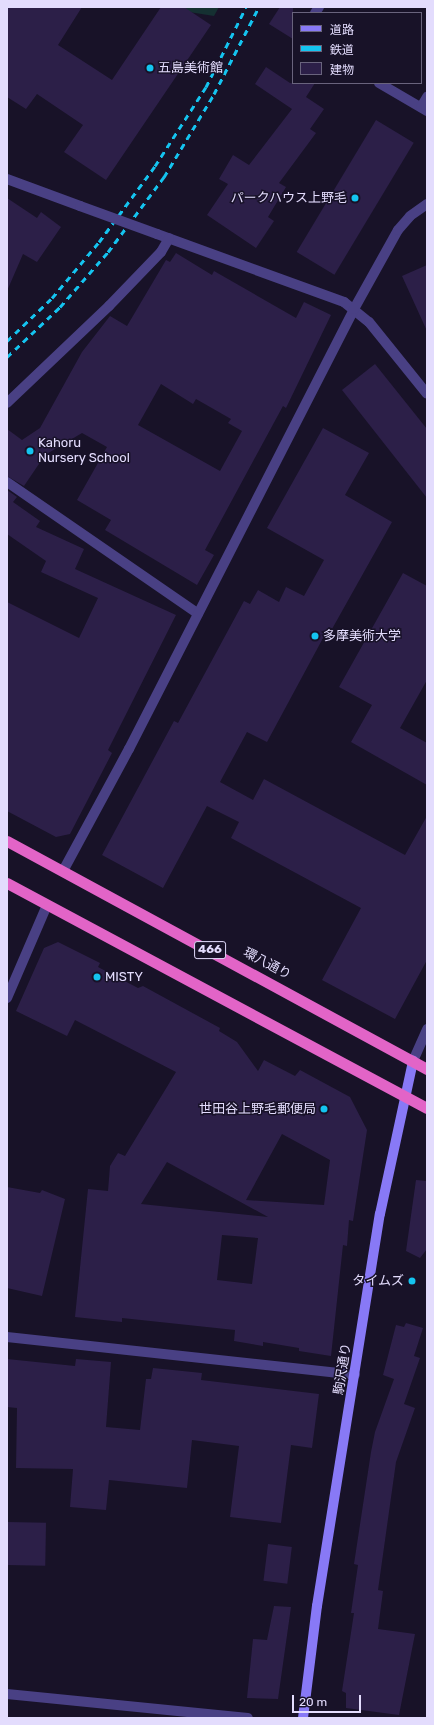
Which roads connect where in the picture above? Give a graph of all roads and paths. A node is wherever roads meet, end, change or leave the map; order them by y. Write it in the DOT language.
graph roads {
  1 [pos="382,84"];
  2 [pos="427,97"];
  3 [pos="424,109"];
  4 [pos="7,179"];
  5 [pos="427,204"];
  6 [pos="169,238"];
  7 [pos="354,309"];
  8 [pos="427,394"];
  9 [pos="7,403"];
  10 [pos="7,482"];
  11 [pos="198,614"];
  12 [pos="7,841"];
  13 [pos="63,871"];
  14 [pos="7,883"];
  15 [pos="47,904"];
  16 [pos="7,998"];
  17 [pos="427,1029"];
  18 [pos="413,1061"];
  19 [pos="427,1069"];
  20 [pos="404,1095"];
  21 [pos="427,1108"];
  22 [pos="7,1337"];
  23 [pos="355,1375"];
  24 [pos="7,1694"];
  25 [pos="248,1718"];
  26 [pos="303,1718"];
  1 -- 3 [label="street"];
  2 -- 3 [label="street"];
  4 -- 6 [label="street, bridge"];
  5 -- 7 [label="street"];
  6 -- 7 [label="street"];
  6 -- 9 [label="street"];
  7 -- 8 [label="street"];
  7 -- 11 [label="street"];
  10 -- 11 [label="street"];
  11 -- 13 [label="street"];
  12 -- 13 [label="highway, 環八通り / 466"];
  13 -- 18 [label="highway, 環八通り / 466"];
  14 -- 15 [label="highway"];
  15 -- 16 [label="street"];
  15 -- 20 [label="highway"];
  17 -- 18 [label="street, 駒沢通り"];
  18 -- 19 [label="highway, 環八通り / 466"];
  18 -- 20 [label="main road, 駒沢通り"];
  20 -- 21 [label="highway"];
  20 -- 23 [label="main road, 駒沢通り"];
  22 -- 23 [label="street"];
  23 -- 26 [label="main road, 駒沢通り"];
  24 -- 25 [label="street"];
}
